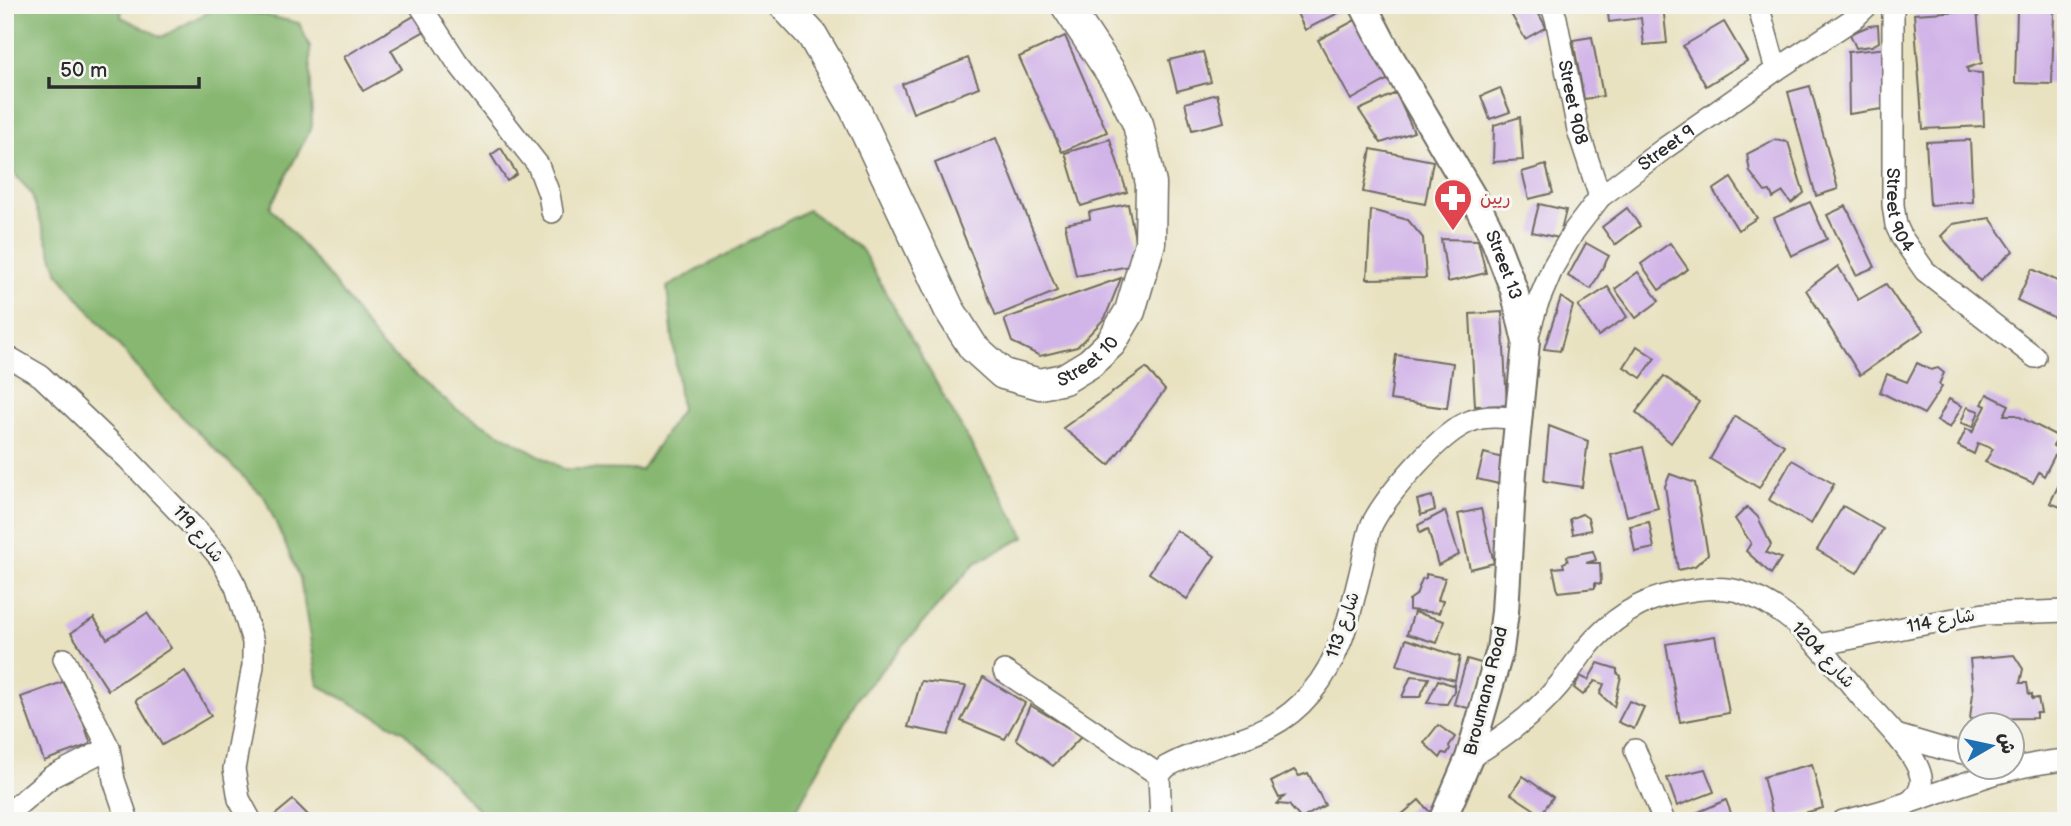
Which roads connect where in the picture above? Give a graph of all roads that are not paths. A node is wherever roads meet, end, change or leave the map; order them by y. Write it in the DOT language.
graph roads {
  1 [pos="421,5"];
  2 [pos="785,5"];
  3 [pos="1066,5"];
  4 [pos="1363,5"];
  5 [pos="1551,5"];
  6 [pos="1758,5"];
  7 [pos="1868,5"];
  8 [pos="1893,5"];
  9 [pos="1776,69"];
  10 [pos="1600,197"];
  11 [pos="552,212"];
  12 [pos="1526,342"];
  13 [pos="5,355"];
  14 [pos="2035,357"];
  15 [pos="1518,419"];
  16 [pos="1513,472"];
  17 [pos="2066,611"];
  18 [pos="1818,645"];
  19 [pos="64,659"];
  20 [pos="1004,671"];
  21 [pos="1896,736"];
  22 [pos="109,748"];
  23 [pos="1635,750"];
  24 [pos="1955,751"];
  25 [pos="1469,758"];
  26 [pos="2025,758"];
  27 [pos="2060,760"];
  28 [pos="1159,775"];
  29 [pos="1907,804"];
  30 [pos="7,817"];
  31 [pos="128,821"];
  32 [pos="251,821"];
  33 [pos="1161,821"];
  34 [pos="1442,821"];
  35 [pos="1664,821"];
  36 [pos="1843,821"];
  1 -- 11 [label="street"];
  2 -- 3 [label="main road, Street 10"];
  4 -- 12 [label="street, Street 13"];
  5 -- 10 [label="street, Street 908"];
  6 -- 9 [label="street"];
  7 -- 9 [label="street, Street 9"];
  8 -- 14 [label="street, Street 904"];
  9 -- 10 [label="street, Street 9"];
  10 -- 12 [label="street, Street 9"];
  12 -- 15 [label="street, Street 13"];
  13 -- 32 [label="street, شارع 119"];
  15 -- 16 [label="street, Street 13"];
  15 -- 28 [label="street, شارع 113"];
  16 -- 25 [label="street, Broumana Road"];
  17 -- 18 [label="street, شارع 114"];
  18 -- 21 [label="street, شارع 1204"];
  18 -- 25 [label="street, شارع 1204"];
  19 -- 22 [label="street"];
  20 -- 28 [label="street"];
  21 -- 24 [label="street"];
  21 -- 29 [label="street, شارع 1204"];
  22 -- 30 [label="street"];
  22 -- 31 [label="street"];
  23 -- 35 [label="street"];
  25 -- 34 [label="street, Broumana Road"];
  26 -- 27 [label="street"];
  27 -- 29 [label="street"];
  28 -- 33 [label="street"];
  29 -- 36 [label="street"];
}
